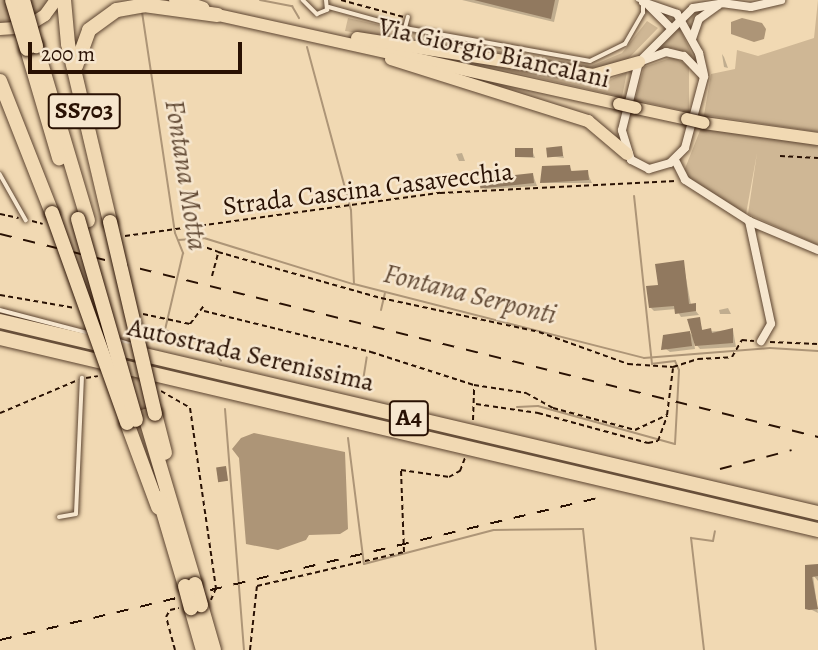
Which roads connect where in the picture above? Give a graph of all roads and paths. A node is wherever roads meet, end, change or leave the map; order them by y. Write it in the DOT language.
graph roads {
  1 [pos="12,0"];
  2 [pos="23,0"];
  3 [pos="303,0"];
  4 [pos="326,0"];
  5 [pos="341,0"];
  6 [pos="712,0"];
  7 [pos="781,0"];
  8 [pos="59,1"];
  9 [pos="644,1"];
  10 [pos="153,2"];
  11 [pos="724,3"];
  12 [pos="329,7"];
  13 [pos="217,15"];
  14 [pos="408,18"];
  15 [pos="680,19"];
  16 [pos="670,27"];
  17 [pos="405,28"];
  18 [pos="0,29"];
  19 [pos="296,32"];
  20 [pos="692,39"];
  21 [pos="32,48"];
  22 [pos="639,62"];
  23 [pos="704,77"];
  24 [pos="76,78"];
  25 [pos="0,81"];
  26 [pos="816,139"];
  27 [pos="627,154"];
  28 [pos="780,156"];
  29 [pos="818,158"];
  30 [pos="675,160"];
  31 [pos="0,174"];
  32 [pos="685,180"];
  33 [pos="26,220"];
  34 [pos="749,221"];
  35 [pos="189,228"];
  36 [pos="171,230"];
  37 [pos="818,250"];
  38 [pos="218,252"];
  39 [pos="212,276"];
  40 [pos="0,295"];
  41 [pos="205,304"];
  42 [pos="77,309"];
  43 [pos="0,310"];
  44 [pos="204,311"];
  45 [pos="163,319"];
  46 [pos="0,321"];
  47 [pos="0,338"];
  48 [pos="761,341"];
  49 [pos="818,344"];
  50 [pos="0,345"];
  51 [pos="76,356"];
  52 [pos="191,365"];
  53 [pos="674,367"];
  54 [pos="82,378"];
  55 [pos="474,385"];
  56 [pos="476,404"];
  57 [pos="667,415"];
  58 [pos="141,418"];
  59 [pos="473,420"];
  60 [pos="466,457"];
  61 [pos="818,513"];
  62 [pos="59,517"];
  63 [pos="818,530"];
  64 [pos="191,607"];
  65 [pos="175,650"];
  66 [pos="204,650"];
  67 [pos="214,650"];
  68 [pos="250,650"];
  1 -- 21 [label="highway, SS703, bridge"];
  2 -- 21 [label="highway, SS703, bridge"];
  3 -- 12 [label="lane"];
  4 -- 12 [label="lane"];
  5 -- 14 [label="path"];
  6 -- 11 [label="street"];
  7 -- 11 [label="street"];
  8 -- 18 [label="main road"];
  8 -- 24 [label="highway, SS703"];
  9 -- 15 [label="street"];
  9 -- 16 [label="street"];
  9 -- 17 [label="lane"];
  10 -- 13 [label="highway, SS703"];
  10 -- 13 [label="highway"];
  10 -- 24 [label="highway, SS703"];
  11 -- 15 [label="street"];
  11 -- 20 [label="street"];
  12 -- 17 [label="lane"];
  13 -- 19 [label="main road, Via Giorgio Biancalani"];
  14 -- 17 [label="lane"];
  15 -- 16 [label="street"];
  15 -- 20 [label="street"];
  16 -- 22 [label="street"];
  19 -- 22 [label="main road"];
  19 -- 26 [label="main road, Via Giorgio Biancalani, bridge"];
  19 -- 27 [label="main road"];
  20 -- 23 [label="street"];
  21 -- 58 [label="highway, SS703"];
  22 -- 23 [label="street"];
  22 -- 27 [label="street"];
  23 -- 30 [label="street"];
  24 -- 58 [label="highway, SS703, bridge"];
  25 -- 58 [label="highway, SS703, bridge"];
  27 -- 30 [label="street"];
  28 -- 29 [label="path"];
  30 -- 32 [label="street"];
  31 -- 33 [label="lane"];
  32 -- 34 [label="street"];
  32 -- 35 [label="path, Strada Cascina Casavecchia"];
  34 -- 37 [label="street"];
  34 -- 48 [label="street"];
  35 -- 36 [label="path, Strada Cascina Casavecchia"];
  35 -- 38 [label="path"];
  38 -- 39 [label="path"];
  38 -- 53 [label="path"];
  40 -- 42 [label="path"];
  41 -- 44 [label="path"];
  43 -- 52 [label="lane"];
  44 -- 45 [label="path"];
  44 -- 55 [label="path"];
  46 -- 52 [label="highway, Autostrada Serenissima / A4"];
  47 -- 51 [label="highway, Autostrada Serenissima / A4"];
  48 -- 49 [label="path"];
  48 -- 53 [label="path"];
  50 -- 51 [label="lane"];
  51 -- 63 [label="highway, Autostrada Serenissima / A4"];
  52 -- 61 [label="highway, Autostrada Serenissima / A4"];
  53 -- 57 [label="path"];
  54 -- 62 [label="lane"];
  55 -- 56 [label="path"];
  55 -- 57 [label="path"];
  56 -- 57 [label="path"];
  56 -- 59 [label="path"];
  58 -- 64 [label="highway, SS703, bridge"];
  60 -- 68 [label="path"];
  64 -- 65 [label="path"];
  64 -- 66 [label="highway, SS703"];
  64 -- 67 [label="highway, SS703"];
}
